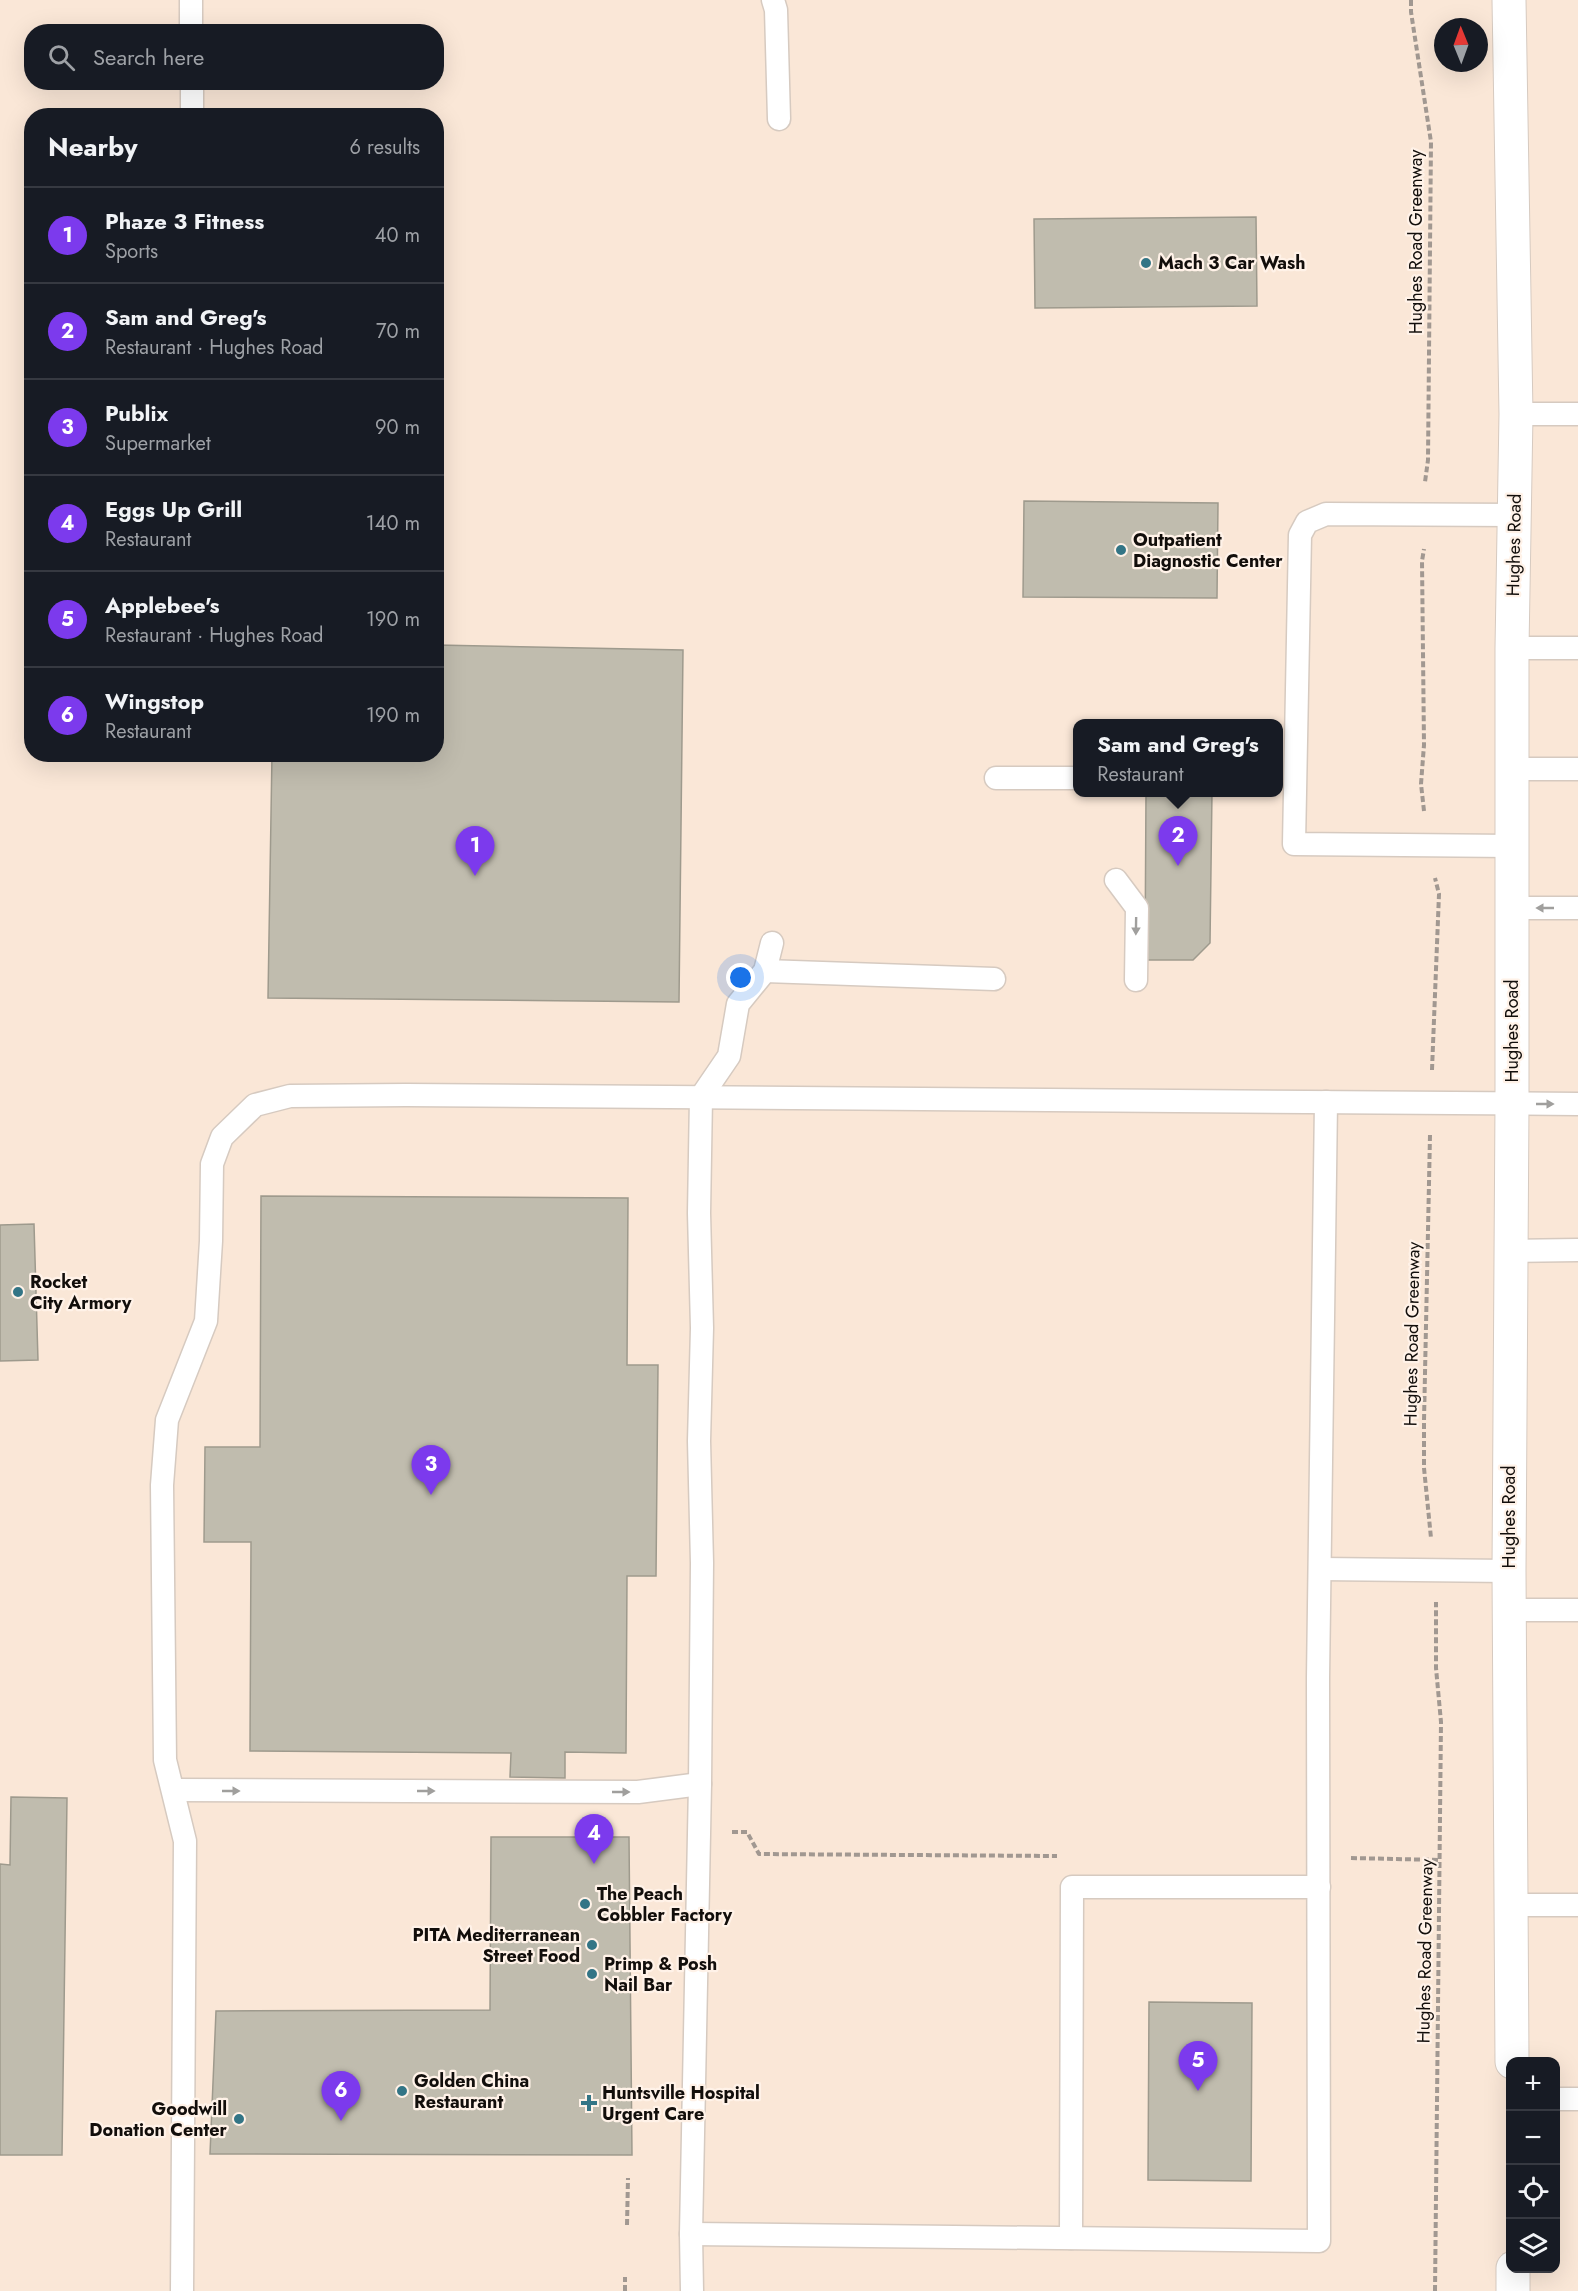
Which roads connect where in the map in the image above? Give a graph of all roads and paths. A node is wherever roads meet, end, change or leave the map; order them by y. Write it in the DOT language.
graph roads {
  1 [pos="191,0"];
  2 [pos="773,0"];
  3 [pos="1411,0"];
  4 [pos="1509,0"];
  5 [pos="191,24"];
  6 [pos="192,90"];
  7 [pos="192,108"];
  8 [pos="779,119"];
  9 [pos="1515,414"];
  10 [pos="1578,414"];
  11 [pos="1425,485"];
  12 [pos="1514,515"];
  13 [pos="1425,545"];
  14 [pos="1512,648"];
  15 [pos="1578,648"];
  16 [pos="1512,769"];
  17 [pos="1578,769"];
  18 [pos="996,778"];
  19 [pos="1073,778"];
  20 [pos="1287,779"];
  21 [pos="1423,807"];
  22 [pos="1512,846"];
  23 [pos="1116,880"];
  24 [pos="1512,908"];
  25 [pos="1578,908"];
  26 [pos="1439,911"];
  27 [pos="772,943"];
  28 [pos="765,971"];
  29 [pos="994,979"];
  30 [pos="1136,980"];
  31 [pos="1432,1068"];
  32 [pos="701,1097"];
  33 [pos="1326,1102"];
  34 [pos="1512,1104"];
  35 [pos="1578,1104"];
  36 [pos="1430,1142"];
  37 [pos="1578,1250"];
  38 [pos="1511,1251"];
  39 [pos="1430,1526"];
  40 [pos="1320,1569"];
  41 [pos="1509,1571"];
  42 [pos="1509,1610"];
  43 [pos="1578,1610"];
  44 [pos="1436,1611"];
  45 [pos="700,1784"];
  46 [pos="173,1790"];
  47 [pos="730,1832"];
  48 [pos="1059,1856"];
  49 [pos="1346,1858"];
  50 [pos="1440,1860"];
  51 [pos="1319,1887"];
  52 [pos="1511,1905"];
  53 [pos="1578,1905"];
  54 [pos="1512,2057"];
  55 [pos="1560,2099"];
  56 [pos="1578,2099"];
  57 [pos="628,2178"];
  58 [pos="627,2225"];
  59 [pos="691,2234"];
  60 [pos="1071,2238"];
  61 [pos="1513,2273"];
  62 [pos="625,2277"];
  63 [pos="182,2291"];
  64 [pos="625,2291"];
  65 [pos="692,2291"];
  66 [pos="1435,2291"];
  67 [pos="1513,2291"];
  1 -- 5 [label="lane"];
  2 -- 8 [label="lane"];
  3 -- 11 [label="path, Hughes Road Greenway"];
  4 -- 9 [label="main road, Hughes Road"];
  6 -- 7 [label="lane"];
  9 -- 10 [label="lane"];
  9 -- 12 [label="main road, Hughes Road"];
  12 -- 14 [label="main road, Hughes Road"];
  12 -- 20 [label="lane"];
  13 -- 21 [label="path"];
  14 -- 15 [label="lane"];
  14 -- 16 [label="main road, Hughes Road"];
  16 -- 17 [label="lane"];
  16 -- 22 [label="main road, Hughes Road"];
  18 -- 19 [label="lane"];
  20 -- 22 [label="lane"];
  22 -- 24 [label="main road, Hughes Road"];
  23 -- 30 [label="lane, one-way"];
  25 -- 24 [label="lane, one-way"];
  24 -- 34 [label="main road, Hughes Road"];
  26 -- 31 [label="path"];
  27 -- 28 [label="lane"];
  28 -- 29 [label="lane"];
  28 -- 32 [label="lane"];
  32 -- 33 [label="lane"];
  32 -- 45 [label="lane"];
  32 -- 46 [label="lane"];
  33 -- 34 [label="lane"];
  33 -- 40 [label="lane"];
  34 -- 35 [label="lane, one-way"];
  34 -- 38 [label="main road, Hughes Road"];
  36 -- 39 [label="path, Hughes Road Greenway"];
  37 -- 38 [label="lane"];
  38 -- 41 [label="main road, Hughes Road"];
  40 -- 41 [label="lane"];
  40 -- 51 [label="lane"];
  41 -- 42 [label="main road, Hughes Road"];
  42 -- 43 [label="lane"];
  42 -- 52 [label="main road, Hughes Road"];
  44 -- 50 [label="path, Hughes Road Greenway"];
  46 -- 45 [label="lane, one-way"];
  45 -- 59 [label="lane"];
  46 -- 63 [label="lane"];
  47 -- 48 [label="path"];
  49 -- 50 [label="path"];
  50 -- 66 [label="path, Hughes Road Greenway"];
  51 -- 60 [label="lane"];
  51 -- 60 [label="lane"];
  52 -- 53 [label="lane"];
  52 -- 54 [label="main road, Hughes Road"];
  55 -- 56 [label="lane"];
  57 -- 58 [label="path"];
  59 -- 60 [label="lane"];
  59 -- 65 [label="lane"];
  61 -- 67 [label="main road"];
  62 -- 64 [label="path"];
}
